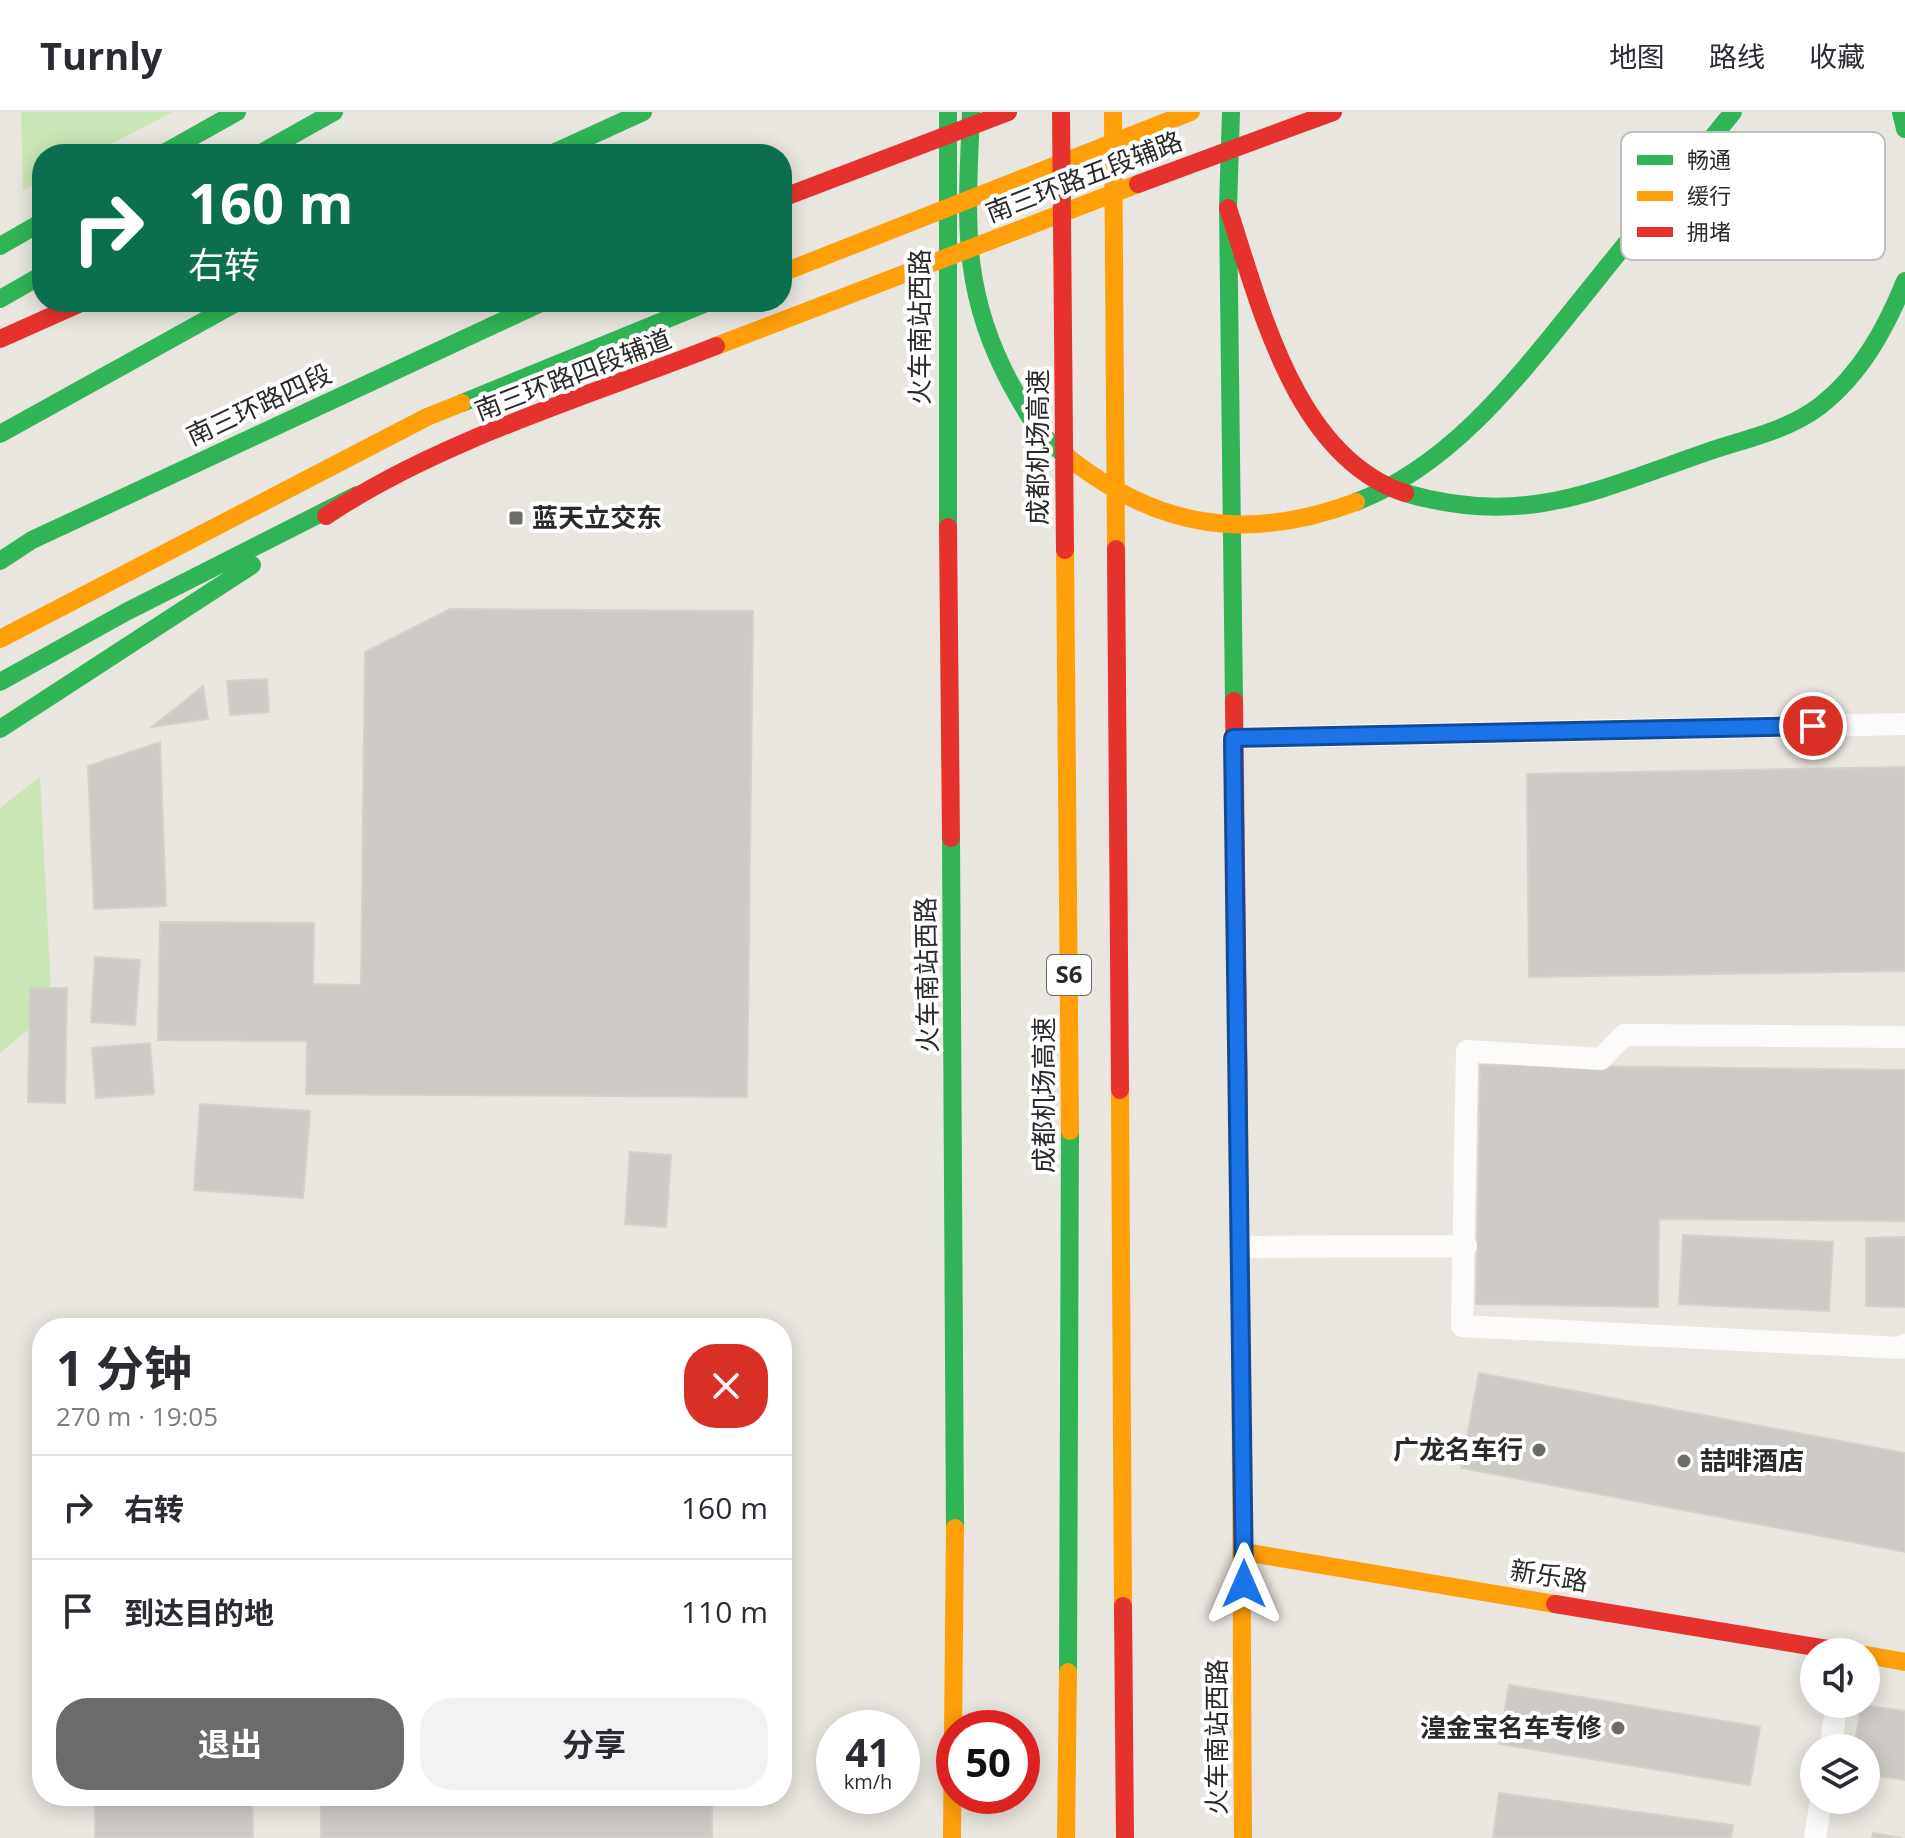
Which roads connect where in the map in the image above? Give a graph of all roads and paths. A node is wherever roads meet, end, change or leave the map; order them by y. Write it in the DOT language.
graph roads {
  1 [pos="237,112"];
  2 [pos="334,112"];
  3 [pos="643,112"];
  4 [pos="948,112"];
  5 [pos="971,112"];
  6 [pos="1008,112"];
  7 [pos="1061,112"];
  8 [pos="1113,112"];
  9 [pos="1191,112"];
  10 [pos="1231,112"];
  11 [pos="1333,112"];
  12 [pos="1733,112"];
  13 [pos="1901,112"];
  14 [pos="1905,129"];
  15 [pos="1717,132"];
  16 [pos="180,144"];
  17 [pos="277,144"];
  18 [pos="573,144"];
  19 [pos="1230,148"];
  20 [pos="792,194"];
  21 [pos="1228,208"];
  22 [pos="32,228"];
  23 [pos="0,246"];
  24 [pos="1621,250"];
  25 [pos="946,260"];
  26 [pos="792,269"];
  27 [pos="32,281"];
  28 [pos="1905,281"];
  29 [pos="0,299"];
  30 [pos="61,312"];
  31 [pos="220,312"];
  32 [pos="522,312"];
  33 [pos="684,312"];
  34 [pos="0,339"];
  35 [pos="0,434"];
  36 [pos="357,495"];
  37 [pos="0,561"];
  38 [pos="5,635"];
  39 [pos="0,682"];
  40 [pos="1905,724"];
  41 [pos="0,729"];
  42 [pos="1233,738"];
  43 [pos="1905,1037"];
  44 [pos="1466,1246"];
  45 [pos="1241,1247"];
  46 [pos="1905,1345"];
  47 [pos="1244,1552"];
  48 [pos="1800,1644"];
  49 [pos="1880,1658"];
  50 [pos="1905,1662"];
  51 [pos="1819,1814"];
  52 [pos="952,1838"];
  53 [pos="1066,1838"];
  54 [pos="1125,1838"];
  55 [pos="1243,1838"];
  56 [pos="1815,1838"];
  1 -- 16 [label="main road"];
  2 -- 17 [label="main road"];
  3 -- 18 [label="main road"];
  4 -- 25 [label="main road, 火车南站西路"];
  5 -- 24 [label="main road"];
  6 -- 20 [label="main road"];
  7 -- 53 [label="main road, 成都机场高速 / S6"];
  8 -- 54 [label="main road, S6"];
  9 -- 26 [label="main road"];
  10 -- 19 [label="main road, 火车南站西路"];
  11 -- 19 [label="main road, 南三环路五段辅路"];
  12 -- 15 [label="main road"];
  13 -- 14 [label="main road"];
  19 -- 21 [label="main road, 火车南站西路"];
  19 -- 25 [label="main road, 南三环路五段辅路"];
  21 -- 28 [label="main road"];
  21 -- 42 [label="main road, 火车南站西路"];
  22 -- 23 [label="main road"];
  25 -- 36 [label="main road, 南三环路四段辅道"];
  25 -- 52 [label="main road, 火车南站西路"];
  27 -- 29 [label="main road"];
  30 -- 34 [label="main road"];
  31 -- 35 [label="main road"];
  32 -- 37 [label="main road, 南三环路四段"];
  33 -- 38 [label="main road"];
  36 -- 39 [label="main road"];
  36 -- 41 [label="main road"];
  40 -- 42 [label="lane"];
  42 -- 45 [label="main road, 火车南站西路"];
  43 -- 44 [label="lane"];
  44 -- 45 [label="lane"];
  44 -- 46 [label="lane"];
  45 -- 47 [label="main road, 火车南站西路"];
  47 -- 48 [label="main road, 新乐路"];
  47 -- 55 [label="main road, 火车南站西路"];
  49 -- 50 [label="main road"];
  51 -- 56 [label="lane"];
}
